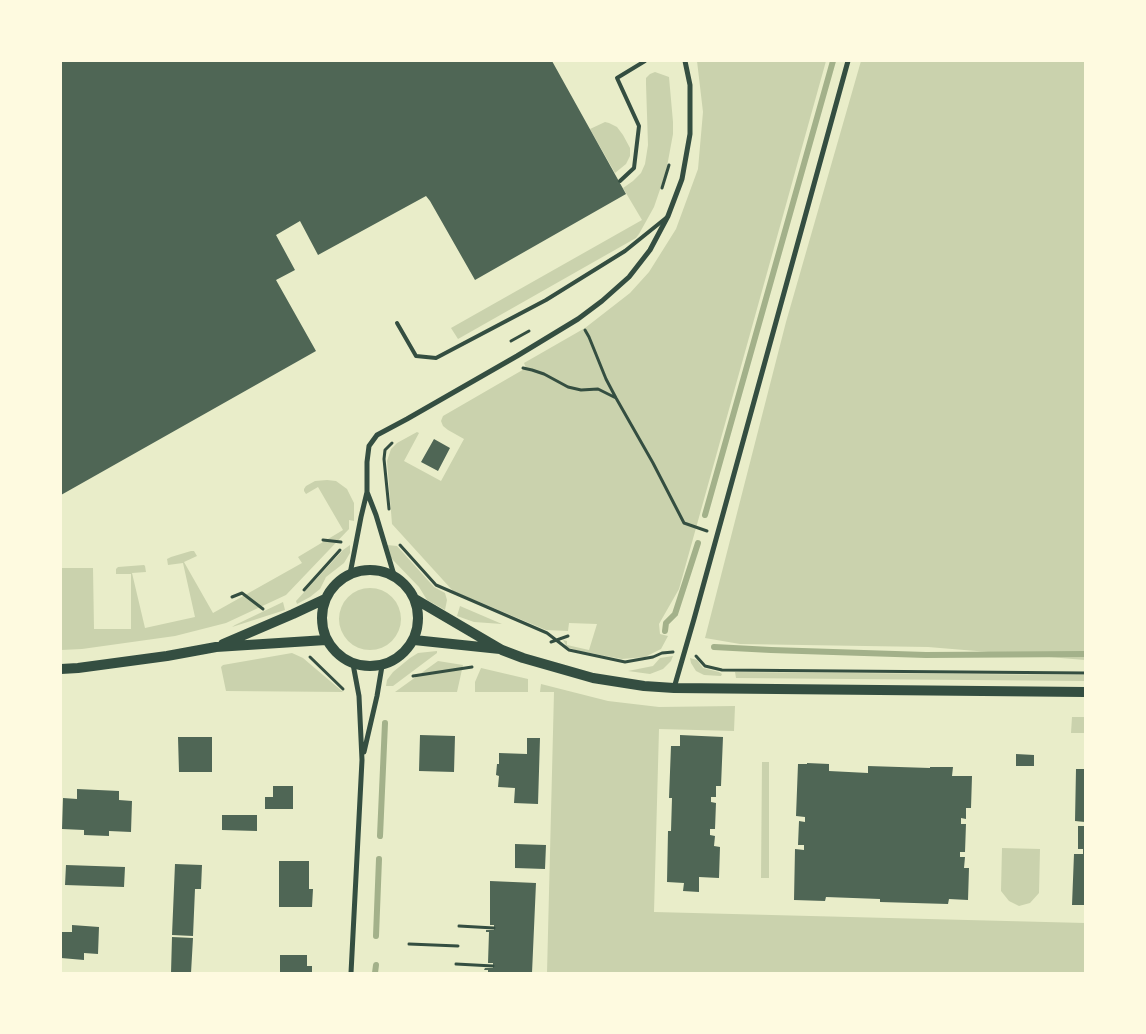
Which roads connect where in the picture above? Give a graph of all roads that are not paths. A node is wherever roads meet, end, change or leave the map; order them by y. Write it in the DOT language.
graph roads {
  1 [pos="646,61"];
  2 [pos="685,61"];
  3 [pos="848,61"];
  4 [pos="620,181"];
  5 [pos="668,216"];
  6 [pos="397,324"];
  7 [pos="367,492"];
  8 [pos="350,574"];
  9 [pos="394,575"];
  10 [pos="325,599"];
  11 [pos="415,599"];
  12 [pos="326,640"];
  13 [pos="414,640"];
  14 [pos="216,647"];
  15 [pos="502,650"];
  16 [pos="353,664"];
  17 [pos="382,666"];
  18 [pos="61,669"];
  19 [pos="674,688"];
  20 [pos="1085,692"];
  21 [pos="362,760"];
  22 [pos="351,973"];
  1 -- 4 [label="lane"];
  2 -- 5 [label="street"];
  3 -- 19 [label="street"];
  5 -- 6 [label="lane"];
  5 -- 7 [label="street"];
  7 -- 8 [label="street"];
  7 -- 9 [label="street"];
  8 -- 9 [label="main road"];
  8 -- 10 [label="main road"];
  9 -- 11 [label="main road"];
  10 -- 12 [label="main road"];
  10 -- 14 [label="main road"];
  11 -- 13 [label="main road"];
  11 -- 15 [label="main road"];
  12 -- 14 [label="main road"];
  12 -- 16 [label="main road"];
  13 -- 15 [label="main road"];
  13 -- 17 [label="main road"];
  14 -- 18 [label="main road"];
  15 -- 19 [label="main road"];
  16 -- 17 [label="main road"];
  16 -- 21 [label="street"];
  17 -- 21 [label="street"];
  19 -- 20 [label="main road"];
  21 -- 22 [label="street"];
}
